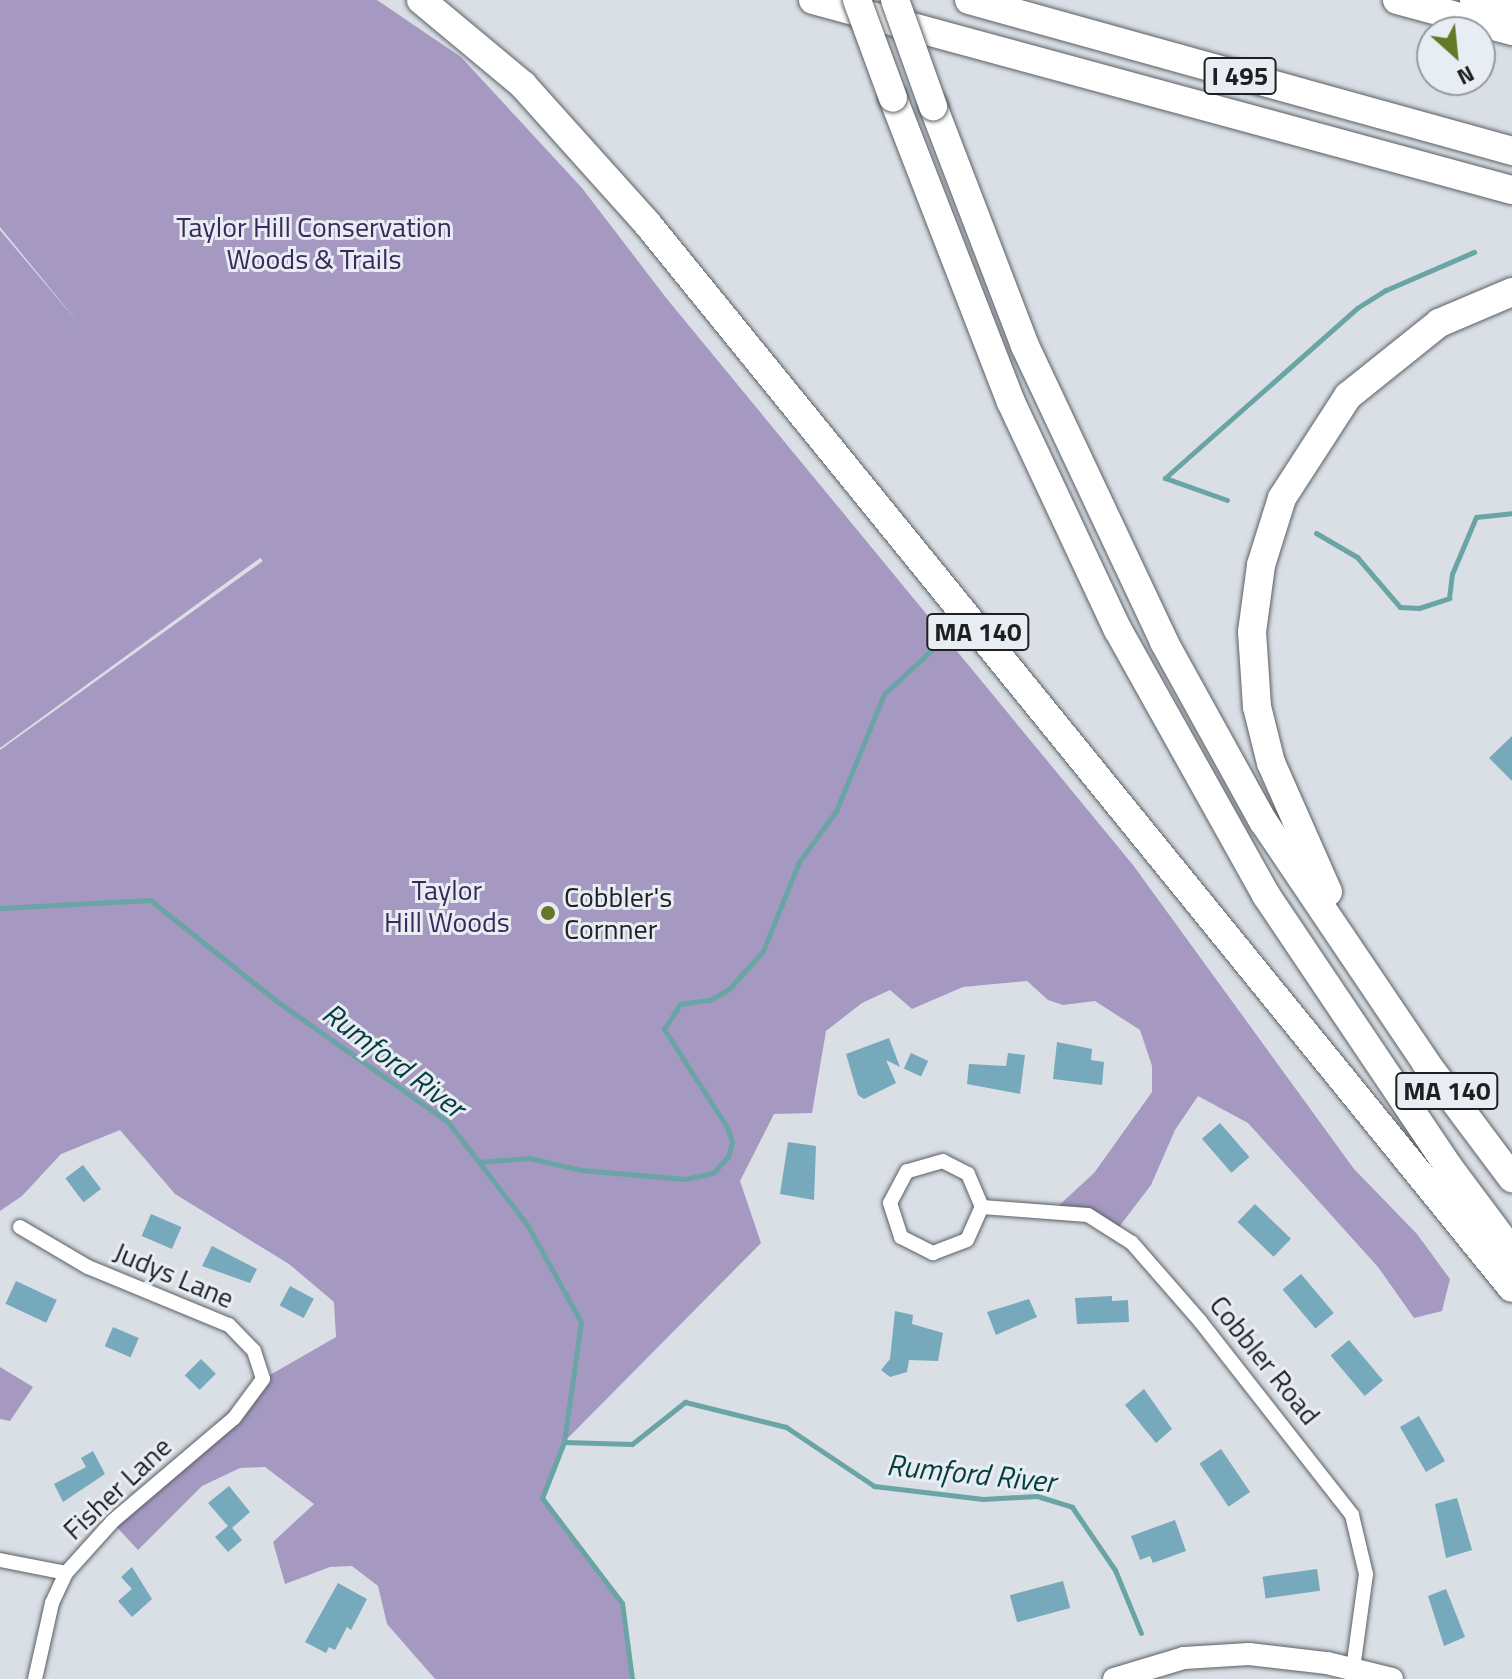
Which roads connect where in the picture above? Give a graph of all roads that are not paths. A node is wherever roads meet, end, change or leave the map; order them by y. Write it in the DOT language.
graph roads {
  1 [pos="421,0"];
  2 [pos="813,0"];
  3 [pos="857,0"];
  4 [pos="895,0"];
  5 [pos="969,0"];
  6 [pos="1397,0"];
  7 [pos="1474,0"];
  8 [pos="1512,13"];
  9 [pos="1512,31"];
  10 [pos="1512,151"];
  11 [pos="1512,190"];
  12 [pos="1512,292"];
  13 [pos="1385,1003"];
  14 [pos="1512,1178"];
  15 [pos="982,1207"];
  16 [pos="20,1227"];
  17 [pos="1512,1252"];
  18 [pos="1512,1288"];
  19 [pos="250,1400"];
  20 [pos="0,1560"];
  21 [pos="66,1573"];
  22 [pos="1353,1669"];
  23 [pos="35,1679"];
  24 [pos="1114,1679"];
  25 [pos="1392,1679"];
  1 -- 18 [label="highway, MA 140"];
  2 -- 11 [label="highway"];
  3 -- 17 [label="highway, bridge"];
  4 -- 13 [label="highway, MA 140, bridge"];
  5 -- 10 [label="highway, I 495"];
  6 -- 9 [label="highway"];
  7 -- 8 [label="highway"];
  12 -- 13 [label="highway"];
  13 -- 14 [label="highway, MA 140"];
  15 -- 15 [label="street"];
  15 -- 22 [label="street, Cobbler Road"];
  16 -- 19 [label="street, Judys Lane"];
  19 -- 21 [label="street, Fisher Lane"];
  20 -- 21 [label="street"];
  21 -- 23 [label="street, Fisher Lane"];
  22 -- 24 [label="street"];
  22 -- 25 [label="street"];
}
